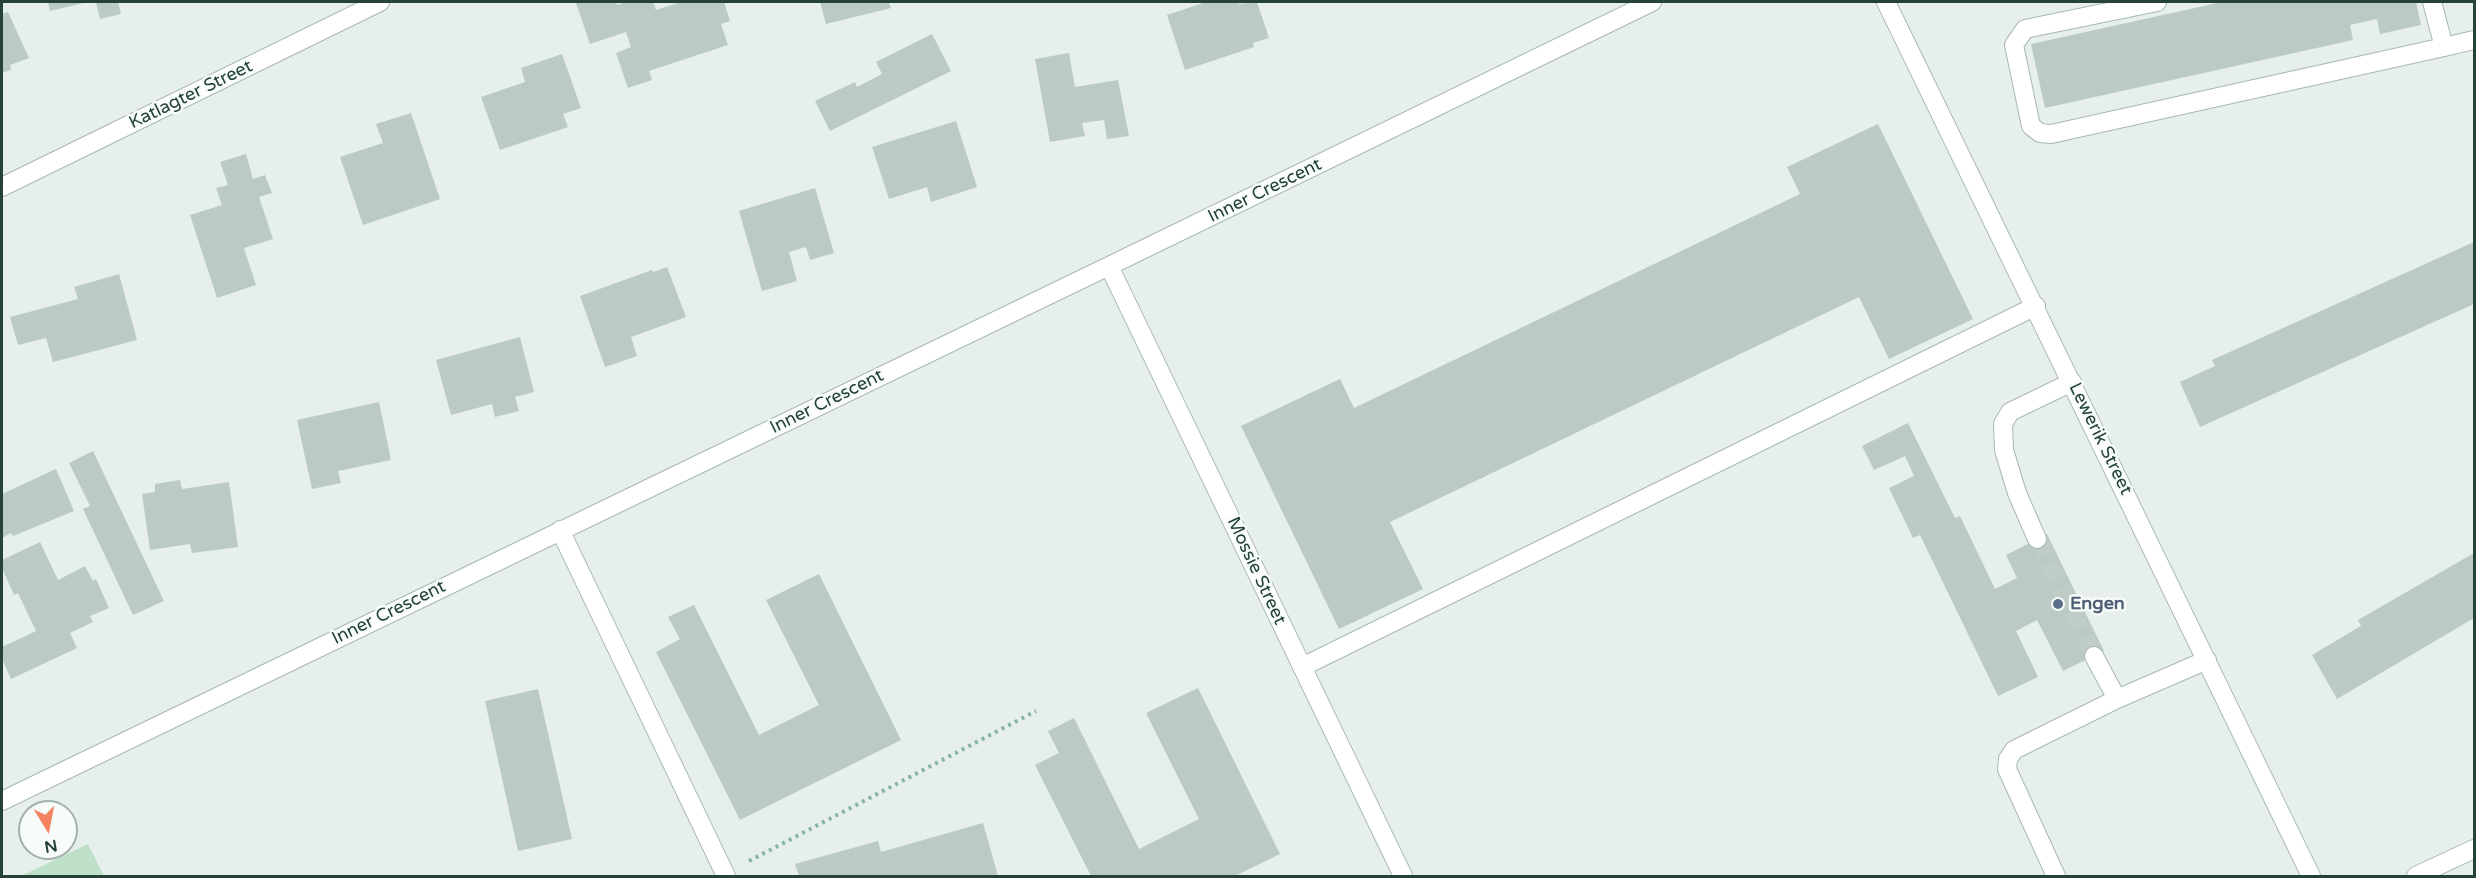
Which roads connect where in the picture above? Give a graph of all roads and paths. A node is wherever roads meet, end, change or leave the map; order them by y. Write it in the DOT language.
graph roads {
  1 [pos="380,2"];
  2 [pos="1652,2"];
  3 [pos="1886,2"];
  4 [pos="2157,2"];
  5 [pos="2432,2"];
  6 [pos="2475,40"];
  7 [pos="2444,47"];
  8 [pos="2,187"];
  9 [pos="1109,266"];
  10 [pos="2036,306"];
  11 [pos="2072,382"];
  12 [pos="560,530"];
  13 [pos="2037,539"];
  14 [pos="2094,656"];
  15 [pos="2207,660"];
  16 [pos="1302,667"];
  17 [pos="2117,699"];
  18 [pos="1036,711"];
  19 [pos="2,801"];
  20 [pos="2475,849"];
  21 [pos="725,875"];
  22 [pos="1403,876"];
  23 [pos="2056,876"];
  24 [pos="2311,876"];
  25 [pos="2416,876"];
  1 -- 8 [label="street, Katlagter Street"];
  2 -- 9 [label="street, Inner Crescent"];
  3 -- 10 [label="street, Lewerik Street"];
  4 -- 7 [label="street"];
  5 -- 7 [label="street"];
  6 -- 7 [label="street"];
  9 -- 12 [label="street, Inner Crescent"];
  9 -- 16 [label="street, Mossie Street"];
  10 -- 11 [label="street, Lewerik Street"];
  10 -- 16 [label="street"];
  11 -- 13 [label="street"];
  11 -- 15 [label="street, Lewerik Street"];
  12 -- 19 [label="street, Inner Crescent"];
  12 -- 21 [label="street"];
  14 -- 17 [label="street"];
  15 -- 17 [label="street"];
  15 -- 24 [label="street, Lewerik Street"];
  16 -- 22 [label="street, Mossie Street"];
  17 -- 23 [label="street"];
  18 -- 21 [label="path"];
  20 -- 25 [label="street"];
}
